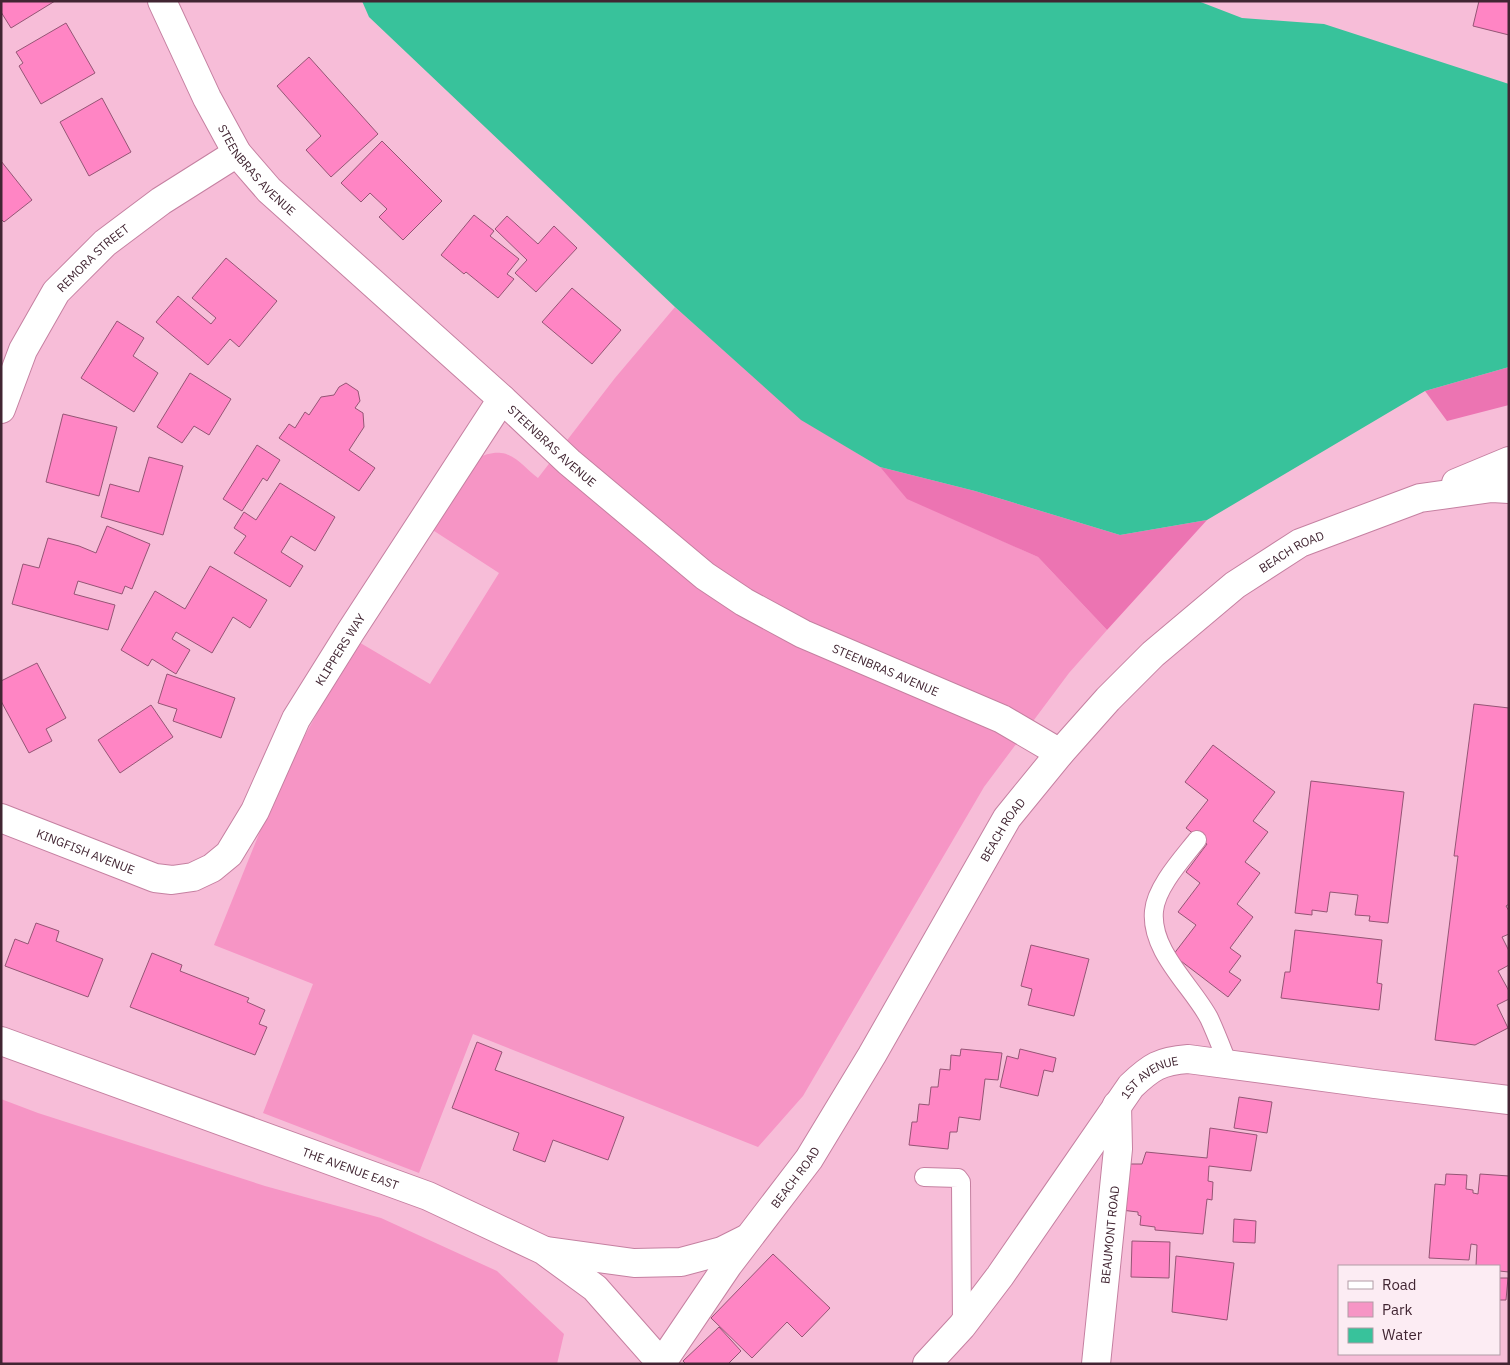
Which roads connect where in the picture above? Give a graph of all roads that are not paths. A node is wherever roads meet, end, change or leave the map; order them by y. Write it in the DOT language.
graph roads {
  1 [pos="162,1"];
  2 [pos="237,153"];
  3 [pos="502,399"];
  4 [pos="1,409"];
  5 [pos="1509,461"];
  6 [pos="1509,490"];
  7 [pos="1420,498"];
  8 [pos="1060,753"];
  9 [pos="1,818"];
  10 [pos="1197,840"];
  11 [pos="172,880"];
  12 [pos="1,1041"];
  13 [pos="1228,1064"];
  14 [pos="1509,1100"];
  15 [pos="1117,1106"];
  16 [pos="924,1177"];
  17 [pos="750,1237"];
  18 [pos="543,1250"];
  19 [pos="962,1326"];
  20 [pos="661,1363"];
  21 [pos="927,1364"];
  22 [pos="1096,1364"];
  1 -- 2 [label="street, STEENBRAS AVENUE"];
  2 -- 3 [label="street, STEENBRAS AVENUE"];
  2 -- 4 [label="street, REMORA STREET"];
  3 -- 8 [label="street, STEENBRAS AVENUE"];
  3 -- 11 [label="street, KLIPPERS WAY"];
  5 -- 7 [label="street"];
  6 -- 7 [label="street, BEACH ROAD"];
  7 -- 8 [label="street, BEACH ROAD"];
  8 -- 17 [label="street, BEACH ROAD"];
  9 -- 11 [label="street, KINGFISH AVENUE"];
  10 -- 13 [label="lane"];
  12 -- 18 [label="street, THE AVENUE EAST"];
  13 -- 14 [label="street, 1ST AVENUE"];
  13 -- 15 [label="street, 1ST AVENUE"];
  15 -- 19 [label="street, 1ST AVENUE"];
  15 -- 22 [label="street, BEAUMONT ROAD"];
  16 -- 19 [label="lane"];
  17 -- 18 [label="street"];
  17 -- 20 [label="street, BEACH ROAD"];
  18 -- 20 [label="street, THE AVENUE EAST"];
  19 -- 21 [label="street, 1ST AVENUE"];
}
